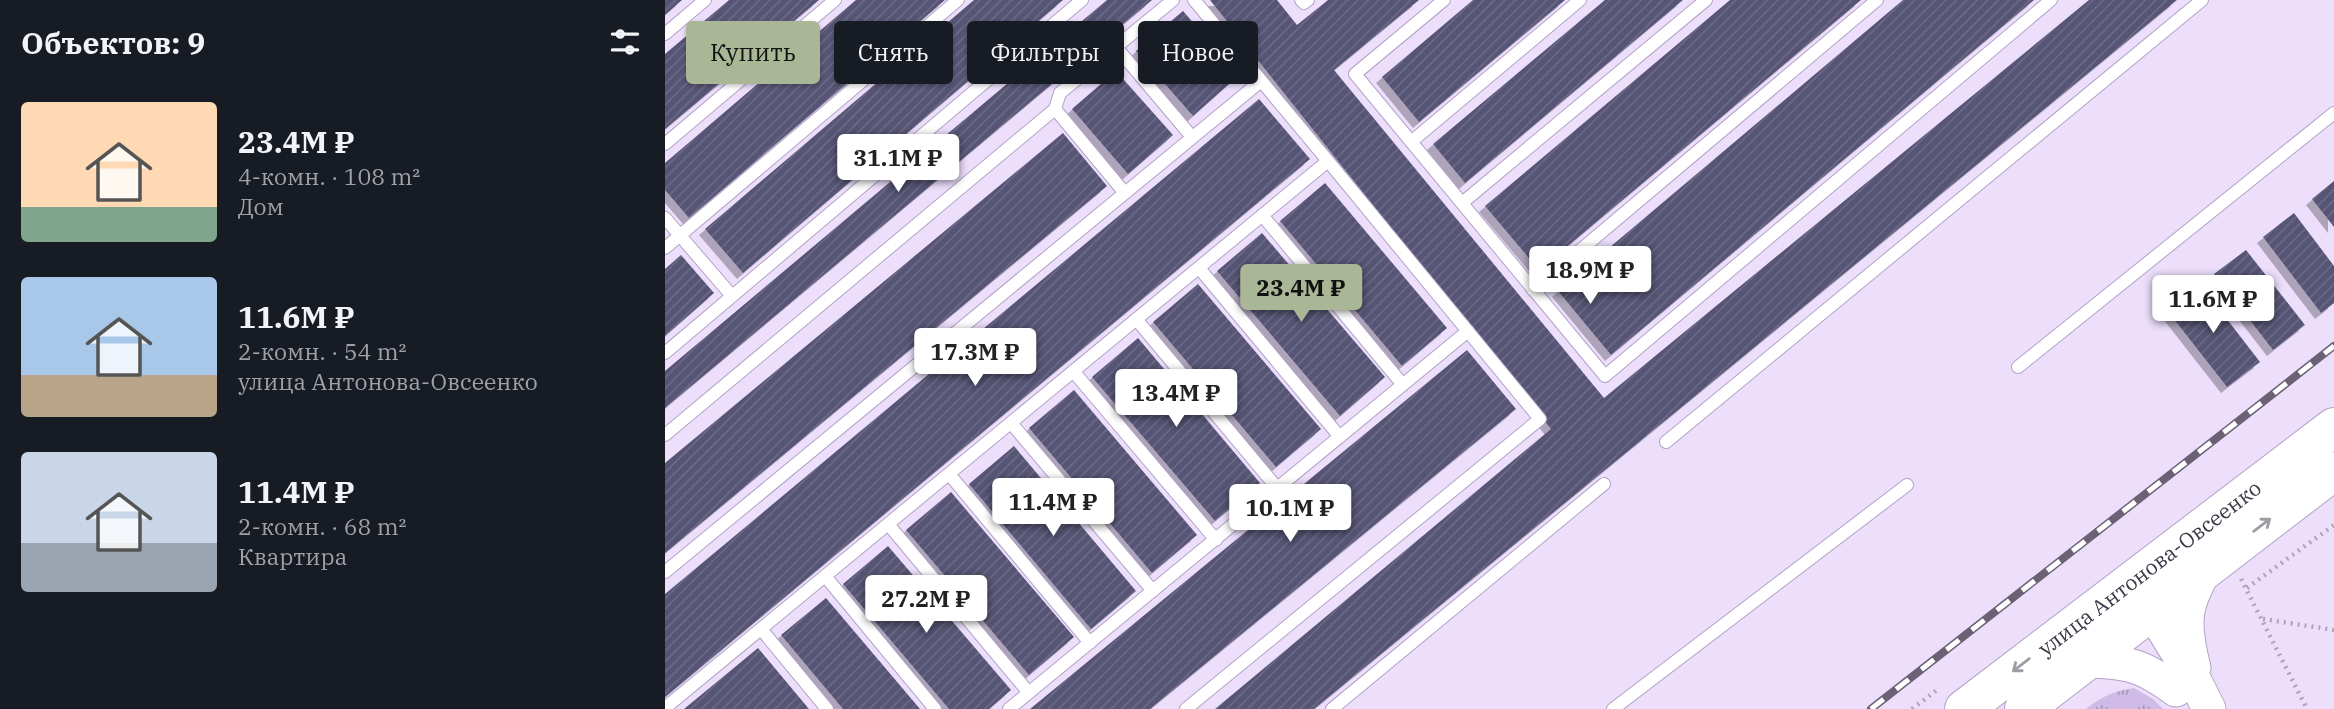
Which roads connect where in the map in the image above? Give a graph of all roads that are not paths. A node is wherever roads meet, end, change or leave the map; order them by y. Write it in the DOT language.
graph roads {
  1 [pos="705,0"];
  2 [pos="835,0"];
  3 [pos="958,0"];
  4 [pos="1082,0"];
  5 [pos="1173,0"];
  6 [pos="1194,0"];
  7 [pos="1301,0"];
  8 [pos="1308,0"];
  9 [pos="1444,0"];
  10 [pos="1580,0"];
  11 [pos="1706,0"];
  12 [pos="1877,0"];
  13 [pos="2051,0"];
  14 [pos="2202,0"];
  15 [pos="665,34"];
  16 [pos="1124,40"];
  17 [pos="1124,56"];
  18 [pos="1261,81"];
  19 [pos="1071,84"];
  20 [pos="1055,109"];
  21 [pos="2334,113"];
  22 [pos="1192,137"];
  23 [pos="1411,142"];
  24 [pos="665,144"];
  25 [pos="1328,160"];
  26 [pos="1124,192"];
  27 [pos="1462,203"];
  28 [pos="1262,215"];
  29 [pos="665,218"];
  30 [pos="680,235"];
  31 [pos="665,248"];
  32 [pos="1199,268"];
  33 [pos="1533,290"];
  34 [pos="732,296"];
  35 [pos="1136,319"];
  36 [pos="1468,331"];
  37 [pos="665,353"];
  38 [pos="2018,367"];
  39 [pos="1073,371"];
  40 [pos="1403,384"];
  41 [pos="1011,423"];
  42 [pos="2334,427"];
  43 [pos="665,436"];
  44 [pos="1340,437"];
  45 [pos="1667,442"];
  46 [pos="2334,471"];
  47 [pos="949,474"];
  48 [pos="1604,485"];
  49 [pos="1907,485"];
  50 [pos="1278,489"];
  51 [pos="888,524"];
  52 [pos="1216,540"];
  53 [pos="2207,567"];
  54 [pos="665,572"];
  55 [pos="825,576"];
  56 [pos="1153,591"];
  57 [pos="2138,605"];
  58 [pos="761,629"];
  59 [pos="1090,643"];
  60 [pos="2087,661"];
  61 [pos="1029,693"];
  62 [pos="2192,699"];
  63 [pos="665,708"];
  64 [pos="827,709"];
  65 [pos="935,709"];
  66 [pos="1009,709"];
  67 [pos="1186,709"];
  68 [pos="1332,709"];
  69 [pos="1613,709"];
  70 [pos="1964,709"];
  71 [pos="2024,709"];
  1 -- 15 [label="lane"];
  2 -- 24 [label="lane"];
  3 -- 30 [label="lane"];
  4 -- 34 [label="lane"];
  5 -- 16 [label="lane"];
  6 -- 18 [label="lane"];
  7 -- 8 [label="lane"];
  9 -- 23 [label="lane"];
  10 -- 23 [label="lane"];
  11 -- 27 [label="lane"];
  12 -- 33 [label="lane"];
  13 -- 33 [label="lane"];
  14 -- 45 [label="lane"];
  17 -- 22 [label="lane"];
  18 -- 22 [label="lane"];
  18 -- 25 [label="lane"];
  19 -- 20 [label="lane"];
  20 -- 26 [label="lane"];
  20 -- 43 [label="lane"];
  21 -- 38 [label="lane"];
  22 -- 26 [label="lane"];
  23 -- 27 [label="lane"];
  25 -- 28 [label="lane"];
  25 -- 36 [label="lane"];
  26 -- 54 [label="lane"];
  27 -- 33 [label="lane"];
  28 -- 32 [label="lane"];
  28 -- 40 [label="lane"];
  29 -- 30 [label="lane"];
  30 -- 31 [label="lane"];
  30 -- 34 [label="lane"];
  32 -- 35 [label="lane"];
  32 -- 44 [label="lane"];
  34 -- 37 [label="lane"];
  35 -- 39 [label="lane"];
  35 -- 50 [label="lane"];
  36 -- 40 [label="lane"];
  36 -- 67 [label="lane"];
  39 -- 41 [label="lane"];
  39 -- 52 [label="lane"];
  40 -- 44 [label="lane"];
  41 -- 47 [label="lane"];
  41 -- 56 [label="lane"];
  42 -- 57 [label="highway, улица Антонова-Овсеенко"];
  44 -- 50 [label="lane"];
  53 -- 46 [label="highway, улица Антонова-Овсеенко, one-way"];
  47 -- 51 [label="lane"];
  47 -- 59 [label="lane"];
  48 -- 68 [label="lane"];
  49 -- 69 [label="lane"];
  50 -- 52 [label="lane"];
  51 -- 55 [label="lane"];
  51 -- 61 [label="lane"];
  52 -- 56 [label="lane"];
  53 -- 57 [label="highway, улица Антонова-Овсеенко"];
  53 -- 62 [label="main road"];
  55 -- 58 [label="lane"];
  55 -- 65 [label="lane"];
  56 -- 59 [label="lane"];
  57 -- 60 [label="highway, улица Антонова-Овсеенко"];
  57 -- 62 [label="main road"];
  57 -- 70 [label="highway, улица Антонова-Овсеенко, one-way"];
  58 -- 63 [label="lane"];
  58 -- 64 [label="lane"];
  59 -- 61 [label="lane"];
  60 -- 62 [label="main road"];
  60 -- 71 [label="highway, улица Антонова-Овсеенко"];
  61 -- 66 [label="lane"];
}
